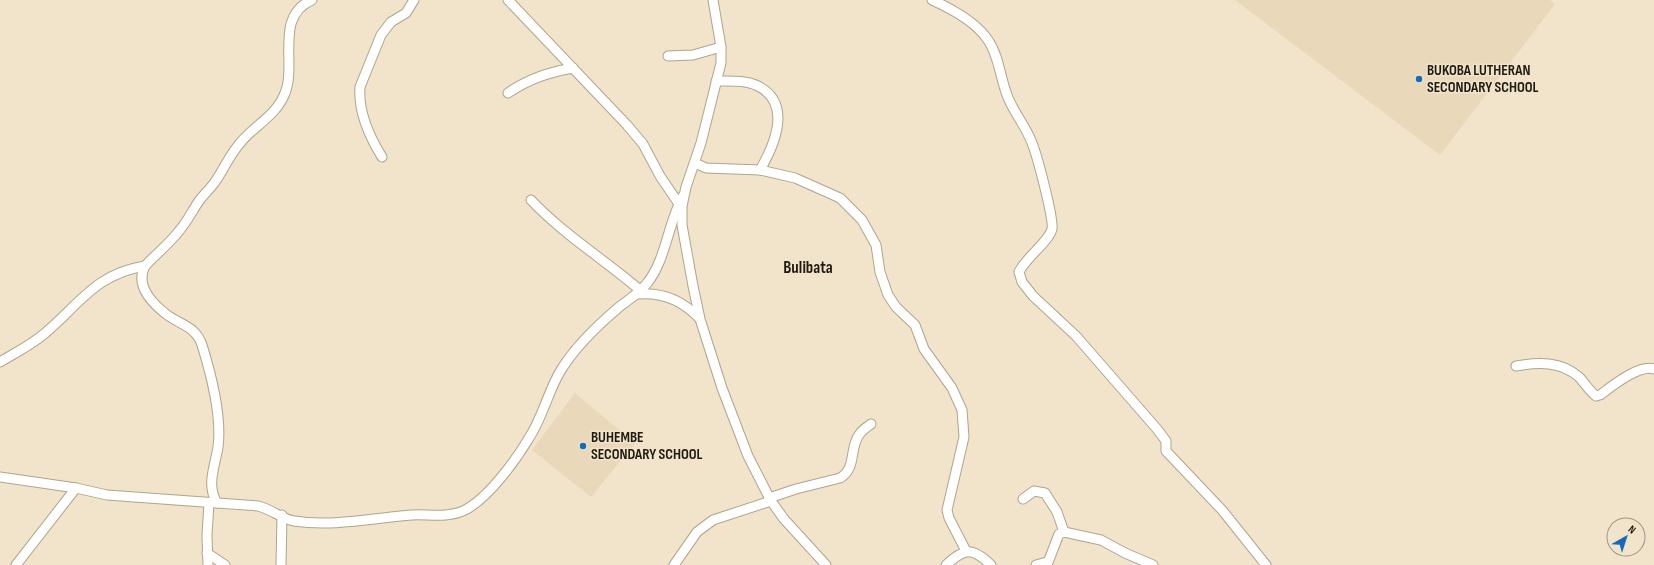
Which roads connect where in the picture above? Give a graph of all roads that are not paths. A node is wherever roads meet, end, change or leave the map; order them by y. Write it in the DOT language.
graph roads {
  1 [pos="312,0"];
  2 [pos="414,0"];
  3 [pos="508,0"];
  4 [pos="713,0"];
  5 [pos="932,0"];
  6 [pos="721,47"];
  7 [pos="668,56"];
  8 [pos="573,68"];
  9 [pos="716,81"];
  10 [pos="508,93"];
  11 [pos="382,157"];
  12 [pos="695,163"];
  13 [pos="760,170"];
  14 [pos="531,200"];
  15 [pos="681,200"];
  16 [pos="145,266"];
  17 [pos="640,292"];
  18 [pos="700,319"];
  19 [pos="0,362"];
  20 [pos="1516,366"];
  21 [pos="1654,369"];
  22 [pos="872,424"];
  23 [pos="0,478"];
  24 [pos="76,488"];
  25 [pos="770,499"];
  26 [pos="1023,499"];
  27 [pos="213,503"];
  28 [pos="282,515"];
  29 [pos="1064,532"];
  30 [pos="966,551"];
  31 [pos="207,553"];
  32 [pos="1047,564"];
  33 [pos="16,565"];
  34 [pos="208,565"];
  35 [pos="224,565"];
  36 [pos="280,565"];
  37 [pos="674,565"];
  38 [pos="826,565"];
  39 [pos="946,565"];
  40 [pos="991,565"];
  41 [pos="1036,565"];
  42 [pos="1153,565"];
  43 [pos="1266,565"];
  1 -- 16 [label="street"];
  2 -- 11 [label="street"];
  3 -- 8 [label="street"];
  4 -- 6 [label="street"];
  5 -- 43 [label="street"];
  6 -- 7 [label="street"];
  6 -- 9 [label="street"];
  8 -- 10 [label="street"];
  8 -- 15 [label="street"];
  9 -- 12 [label="street"];
  9 -- 13 [label="street"];
  12 -- 13 [label="street"];
  12 -- 15 [label="street"];
  13 -- 30 [label="street"];
  14 -- 17 [label="street"];
  15 -- 17 [label="street"];
  15 -- 18 [label="street"];
  16 -- 19 [label="street"];
  16 -- 27 [label="street"];
  17 -- 18 [label="street"];
  17 -- 28 [label="street"];
  18 -- 25 [label="street"];
  20 -- 21 [label="street"];
  22 -- 25 [label="street"];
  23 -- 24 [label="street"];
  24 -- 27 [label="street"];
  24 -- 33 [label="street"];
  25 -- 37 [label="street"];
  25 -- 38 [label="street"];
  26 -- 29 [label="street"];
  27 -- 28 [label="street"];
  27 -- 31 [label="street"];
  28 -- 36 [label="street"];
  29 -- 32 [label="street"];
  29 -- 42 [label="street"];
  30 -- 39 [label="street"];
  30 -- 40 [label="street"];
  31 -- 34 [label="street"];
  31 -- 35 [label="street"];
  32 -- 41 [label="street"];
}
